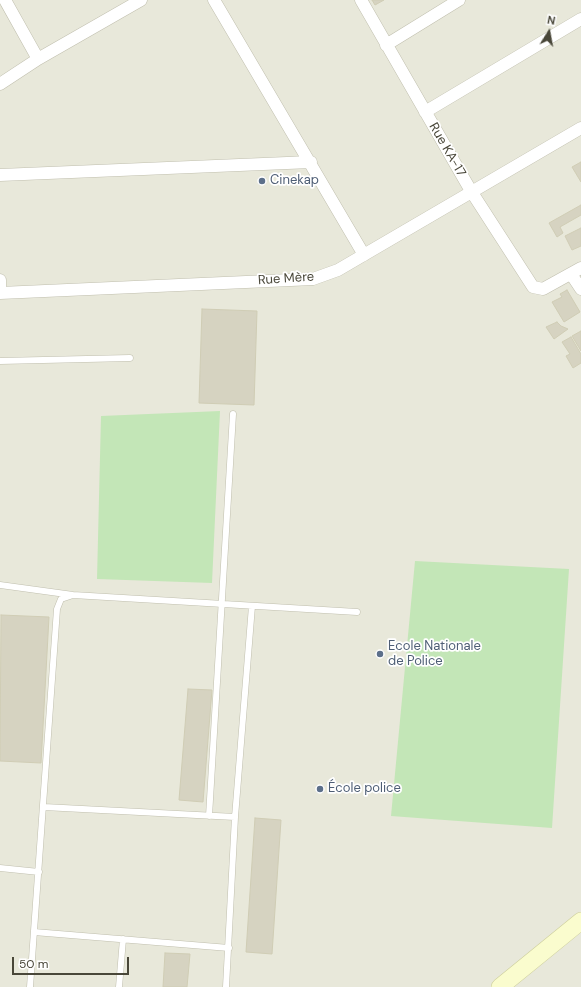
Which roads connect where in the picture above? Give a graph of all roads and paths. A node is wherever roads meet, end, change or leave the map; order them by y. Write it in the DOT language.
graph roads {
  1 [pos="5,0"];
  2 [pos="141,0"];
  3 [pos="214,0"];
  4 [pos="361,0"];
  5 [pos="459,0"];
  6 [pos="581,20"];
  7 [pos="386,45"];
  8 [pos="38,59"];
  9 [pos="0,84"];
  10 [pos="425,112"];
  11 [pos="581,128"];
  12 [pos="310,162"];
  13 [pos="0,175"];
  14 [pos="471,191"];
  15 [pos="364,256"];
  16 [pos="576,271"];
  17 [pos="0,280"];
  18 [pos="581,289"];
  19 [pos="0,293"];
  20 [pos="130,358"];
  21 [pos="0,361"];
  22 [pos="233,414"];
  23 [pos="0,585"];
  24 [pos="73,595"];
  25 [pos="222,604"];
  26 [pos="252,606"];
  27 [pos="358,612"];
  28 [pos="44,807"];
  29 [pos="209,816"];
  30 [pos="235,817"];
  31 [pos="0,868"];
  32 [pos="39,872"];
  33 [pos="579,928"];
  34 [pos="34,932"];
  35 [pos="123,939"];
  36 [pos="229,948"];
  37 [pos="30,987"];
  38 [pos="119,987"];
  39 [pos="226,987"];
  40 [pos="500,987"];
  1 -- 8 [label="street"];
  2 -- 8 [label="street"];
  3 -- 12 [label="street"];
  4 -- 7 [label="street, Rue KA-17"];
  5 -- 7 [label="street"];
  6 -- 10 [label="street"];
  7 -- 10 [label="street, Rue KA-17"];
  8 -- 9 [label="street"];
  10 -- 14 [label="street, Rue KA-17"];
  11 -- 14 [label="street, Rue Mère"];
  12 -- 13 [label="street"];
  12 -- 15 [label="street"];
  14 -- 15 [label="street, Rue Mère"];
  14 -- 16 [label="street, Rue KA-17"];
  15 -- 19 [label="street, Rue Mère"];
  16 -- 18 [label="street"];
  17 -- 19 [label="street"];
  20 -- 21 [label="lane"];
  22 -- 25 [label="lane"];
  23 -- 24 [label="lane"];
  24 -- 25 [label="lane"];
  24 -- 28 [label="lane"];
  25 -- 26 [label="lane"];
  25 -- 29 [label="lane"];
  26 -- 27 [label="lane"];
  26 -- 30 [label="lane"];
  28 -- 29 [label="lane"];
  28 -- 32 [label="lane"];
  29 -- 30 [label="lane"];
  30 -- 36 [label="lane"];
  31 -- 32 [label="lane"];
  32 -- 34 [label="lane"];
  33 -- 40 [label="main road"];
  34 -- 35 [label="lane"];
  34 -- 37 [label="lane"];
  35 -- 36 [label="lane"];
  35 -- 38 [label="lane"];
  36 -- 39 [label="lane"];
}
